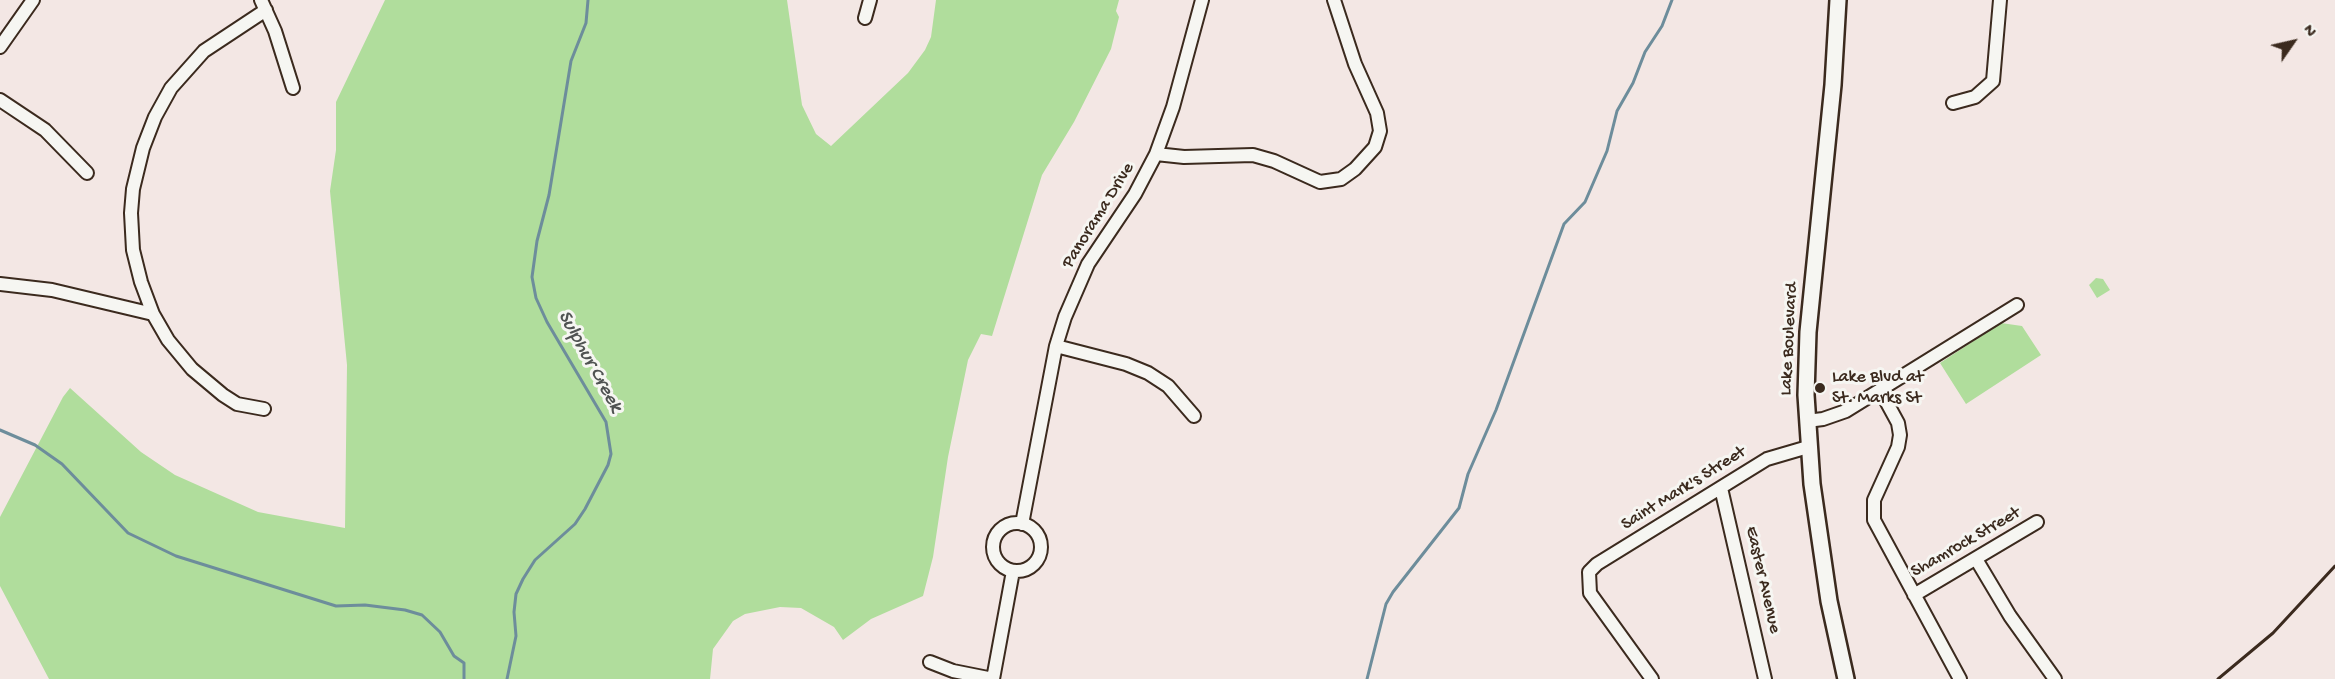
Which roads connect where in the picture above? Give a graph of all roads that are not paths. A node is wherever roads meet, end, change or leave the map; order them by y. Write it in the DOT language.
graph roads {
  1 [pos="33,0"];
  2 [pos="870,0"];
  3 [pos="1202,0"];
  4 [pos="1334,0"];
  5 [pos="1838,0"];
  6 [pos="2000,0"];
  7 [pos="264,5"];
  8 [pos="865,18"];
  9 [pos="0,47"];
  10 [pos="293,88"];
  11 [pos="0,100"];
  12 [pos="1953,103"];
  13 [pos="1156,154"];
  14 [pos="87,173"];
  15 [pos="0,284"];
  16 [pos="2017,305"];
  17 [pos="153,314"];
  18 [pos="1056,346"];
  19 [pos="1880,390"];
  20 [pos="264,409"];
  21 [pos="1194,416"];
  22 [pos="1807,421"];
  23 [pos="1808,447"];
  24 [pos="1721,488"];
  25 [pos="2037,522"];
  26 [pos="1022,524"];
  27 [pos="1976,559"];
  28 [pos="1012,571"];
  29 [pos="1914,595"];
  30 [pos="930,662"];
  31 [pos="993,679"];
  32 [pos="1652,679"];
  33 [pos="1765,679"];
  34 [pos="1846,679"];
  35 [pos="1960,679"];
  36 [pos="2055,679"];
  1 -- 9 [label="street"];
  2 -- 8 [label="street"];
  3 -- 13 [label="street, Panorama Drive"];
  4 -- 13 [label="street"];
  5 -- 22 [label="main road, Lake Boulevard"];
  6 -- 12 [label="street"];
  7 -- 10 [label="street"];
  7 -- 17 [label="street"];
  11 -- 14 [label="street"];
  13 -- 18 [label="street, Panorama Drive"];
  15 -- 17 [label="street"];
  16 -- 19 [label="street"];
  17 -- 20 [label="street"];
  18 -- 21 [label="street"];
  18 -- 26 [label="street, Panorama Drive"];
  19 -- 22 [label="street"];
  19 -- 29 [label="street"];
  22 -- 23 [label="main road, Lake Boulevard"];
  23 -- 24 [label="street, Saint Mark's Street"];
  23 -- 34 [label="main road, Lake Boulevard"];
  24 -- 32 [label="street, Saint Mark's Street"];
  24 -- 33 [label="street, Easter Avenue"];
  25 -- 27 [label="street, Shamrock Street"];
  26 -- 28 [label="street"];
  26 -- 28 [label="street"];
  27 -- 29 [label="street, Shamrock Street"];
  27 -- 36 [label="street"];
  28 -- 31 [label="street"];
  29 -- 35 [label="street"];
  30 -- 31 [label="street"];
}
